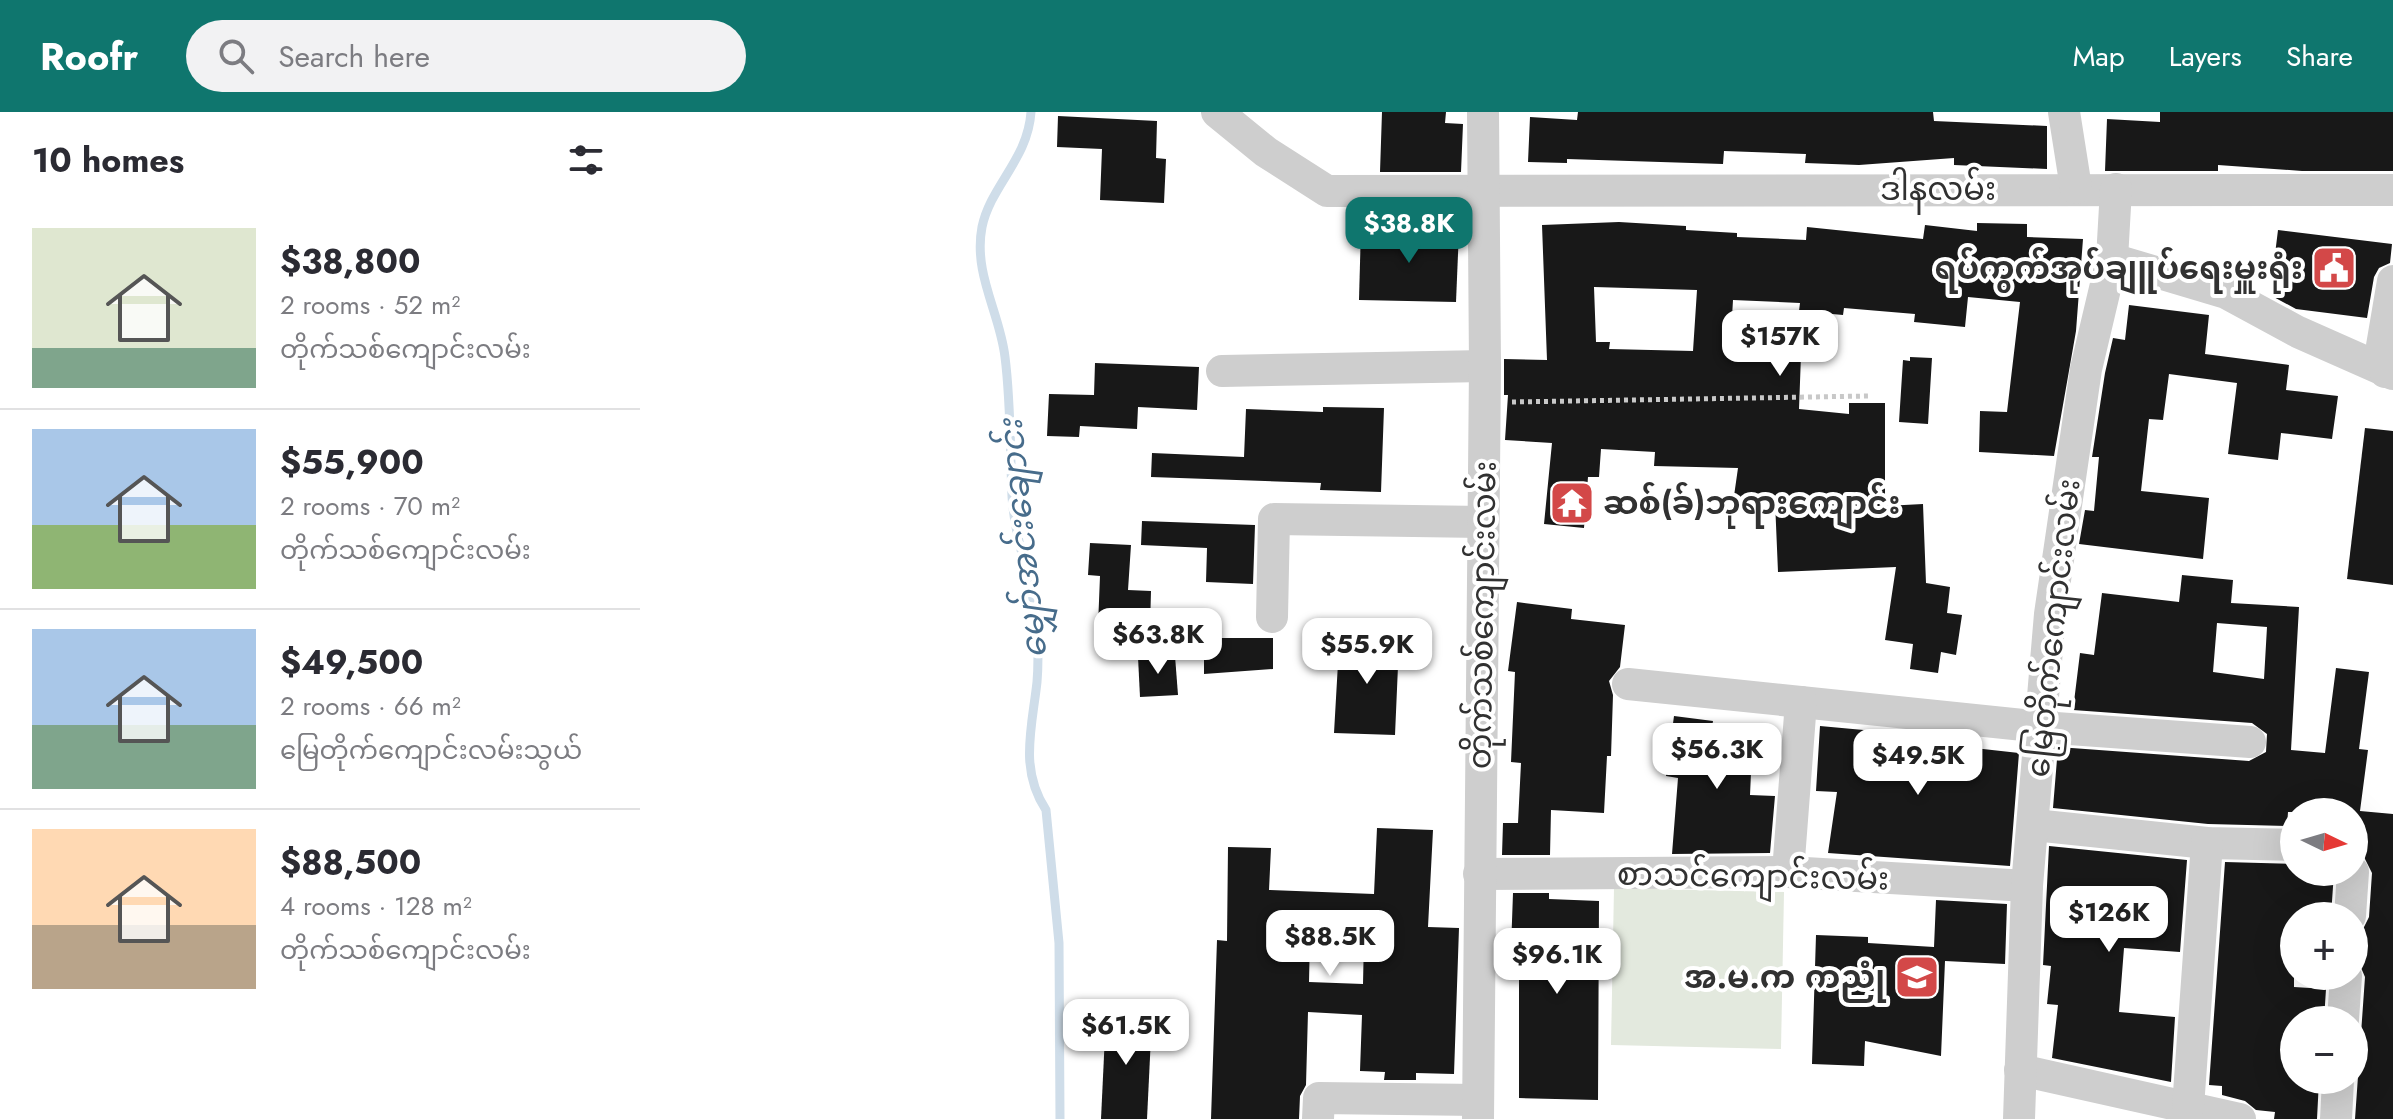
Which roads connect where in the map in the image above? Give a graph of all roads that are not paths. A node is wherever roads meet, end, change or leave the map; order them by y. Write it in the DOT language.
graph roads {
  1 [pos="1217,112"];
  2 [pos="1483,112"];
  3 [pos="2064,112"];
  4 [pos="2076,188"];
  5 [pos="2116,189"];
  6 [pos="2393,190"];
  7 [pos="1482,191"];
  8 [pos="2112,259"];
  9 [pos="2393,281"];
  10 [pos="1485,366"];
  11 [pos="1222,371"];
  12 [pos="2389,373"];
  13 [pos="1483,522"];
  14 [pos="1272,617"];
  15 [pos="1628,684"];
  16 [pos="1801,702"];
  17 [pos="2042,727"];
  18 [pos="2250,742"];
  19 [pos="2034,825"];
  20 [pos="2207,843"];
  21 [pos="2280,845"];
  22 [pos="1788,872"];
  23 [pos="1479,874"];
  24 [pos="2027,886"];
  25 [pos="2020,1070"];
  26 [pos="2337,1094"];
  27 [pos="2188,1107"];
  28 [pos="1478,1109"];
  29 [pos="1318,1119"];
  30 [pos="2019,1119"];
  31 [pos="2240,1119"];
  32 [pos="2336,1119"];
  1 -- 7 [label="street, ဒါနလမ်း"];
  2 -- 7 [label="street, တိုက်သစ်ကျောင်းလမ်း"];
  3 -- 4 [label="street"];
  4 -- 5 [label="street, ဒါနလမ်း"];
  4 -- 7 [label="street, ဒါနလမ်း"];
  5 -- 6 [label="street, ဒါနလမ်း"];
  5 -- 8 [label="street, မြေတိုက်ကျောင်းလမ်း"];
  7 -- 10 [label="street, တိုက်သစ်ကျောင်းလမ်း"];
  8 -- 12 [label="street"];
  8 -- 17 [label="street, မြေတိုက်ကျောင်းလမ်း"];
  9 -- 12 [label="street"];
  10 -- 11 [label="street"];
  10 -- 13 [label="street, တိုက်သစ်ကျောင်းလမ်း"];
  13 -- 14 [label="street"];
  13 -- 23 [label="street, တိုက်သစ်ကျောင်းလမ်း"];
  15 -- 16 [label="street"];
  16 -- 17 [label="street"];
  16 -- 22 [label="street"];
  17 -- 18 [label="street"];
  17 -- 19 [label="street, မြေတိုက်ကျောင်းလမ်း"];
  19 -- 20 [label="street"];
  19 -- 24 [label="street, မြေတိုက်ကျောင်းလမ်း"];
  20 -- 21 [label="street"];
  20 -- 27 [label="street"];
  22 -- 23 [label="street, စာသင်ကျောင်းလမ်း"];
  22 -- 24 [label="street, စာသင်ကျောင်းလမ်း"];
  23 -- 28 [label="street, တိုက်သစ်ကျောင်းလမ်း"];
  24 -- 25 [label="street, မြေတိုက်ကျောင်းလမ်း"];
  25 -- 27 [label="street"];
  25 -- 30 [label="street, မြေတိုက်ကျောင်းလမ်း"];
  26 -- 32 [label="street"];
  27 -- 31 [label="street"];
  28 -- 29 [label="street"];
}
